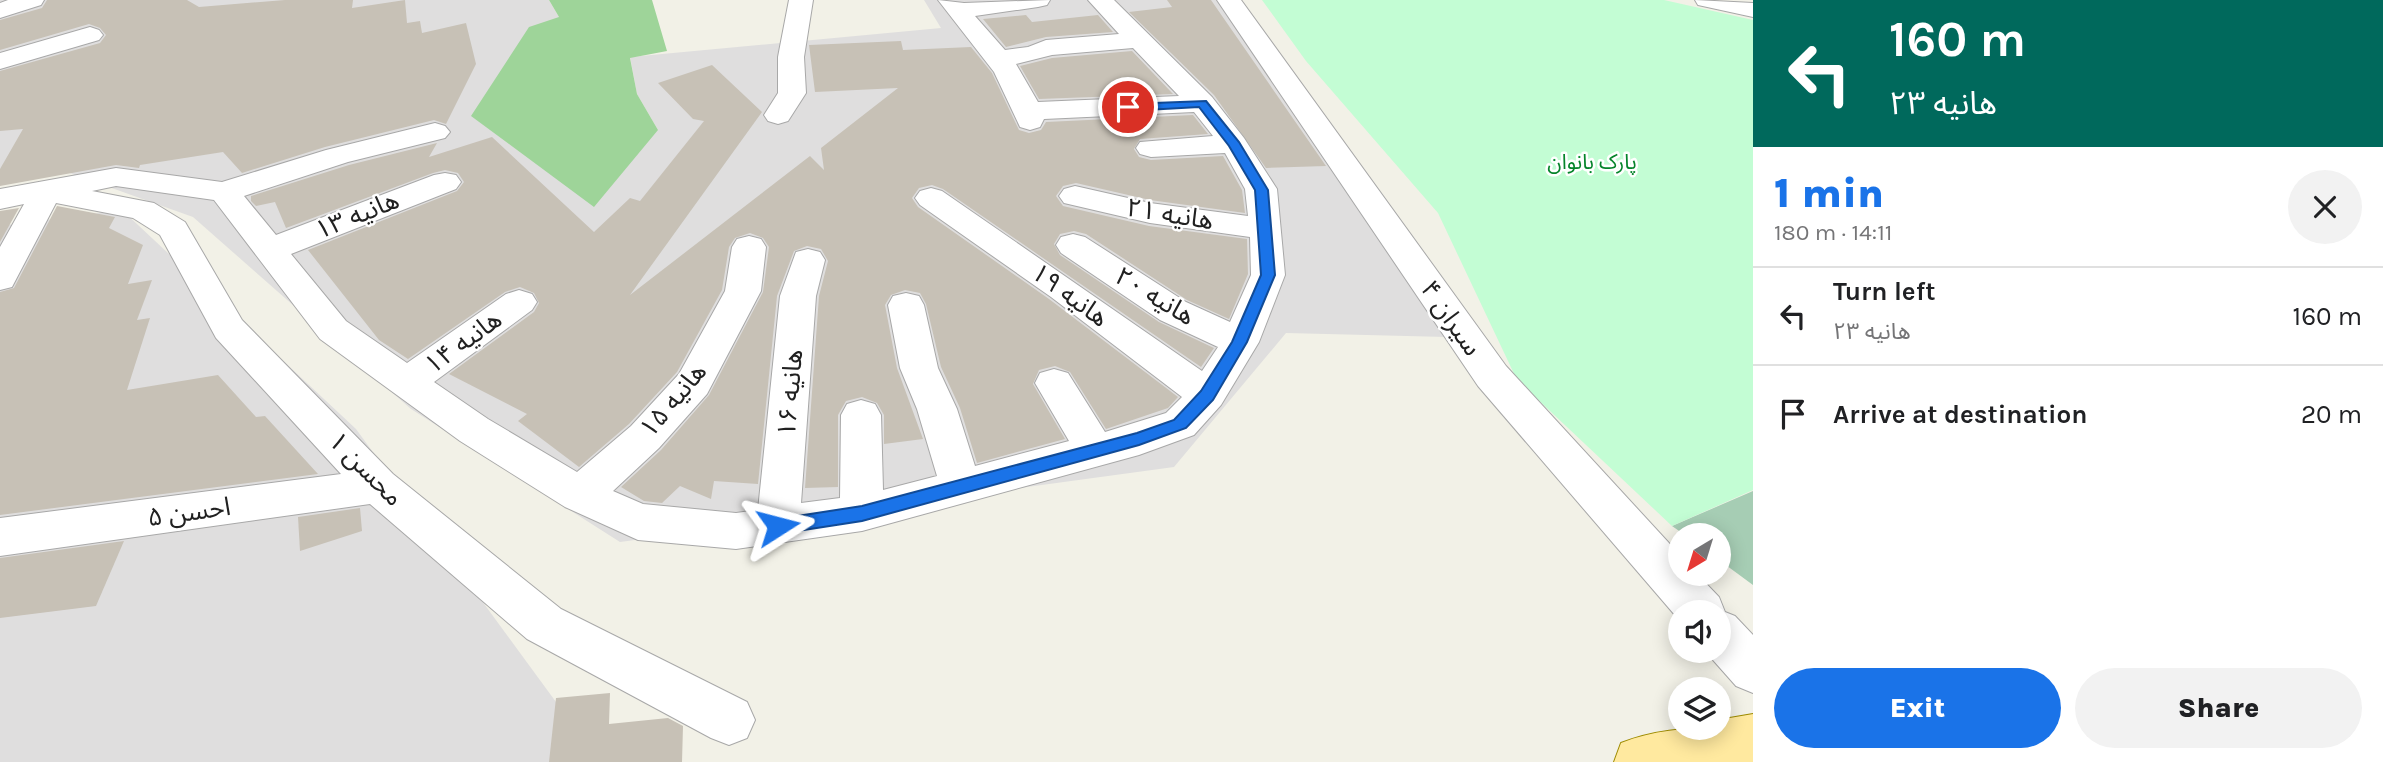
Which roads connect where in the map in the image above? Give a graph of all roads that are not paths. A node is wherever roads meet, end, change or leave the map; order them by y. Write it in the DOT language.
graph roads {
  1 [pos="32,0"];
  2 [pos="801,0"];
  3 [pos="1038,0"];
  4 [pos="1100,0"];
  5 [pos="1229,0"];
  6 [pos="1707,0"];
  7 [pos="953,6"];
  8 [pos="1753,10"];
  9 [pos="0,11"];
  10 [pos="90,35"];
  11 [pos="1142,40"];
  12 [pos="1000,58"];
  13 [pos="0,61"];
  14 [pos="1202,103"];
  15 [pos="778,115"];
  16 [pos="435,132"];
  17 [pos="1234,144"];
  18 [pos="1151,148"];
  19 [pos="445,182"];
  20 [pos="46,192"];
  21 [pos="224,192"];
  22 [pos="1074,196"];
  23 [pos="932,198"];
  24 [pos="0,199"];
  25 [pos="1266,229"];
  26 [pos="1073,245"];
  27 [pos="749,247"];
  28 [pos="269,250"];
  29 [pos="808,260"];
  30 [pos="0,279"];
  31 [pos="519,302"];
  32 [pos="906,305"];
  33 [pos="1240,342"];
  34 [pos="408,382"];
  35 [pos="1054,383"];
  36 [pos="1207,396"];
  37 [pos="861,415"];
  38 [pos="1095,450"];
  39 [pos="378,486"];
  40 [pos="961,487"];
  41 [pos="580,495"];
  42 [pos="862,513"];
  43 [pos="778,526"];
  44 [pos="0,537"];
  45 [pos="1691,600"];
  46 [pos="1731,645"];
  47 [pos="1753,670"];
  48 [pos="729,720"];
  49 [pos="1753,740"];
  50 [pos="1640,762"];
  1 -- 9 [label="street"];
  2 -- 15 [label="street"];
  3 -- 7 [label="street"];
  4 -- 11 [label="street"];
  5 -- 45 [label="street, سیران ۴"];
  6 -- 8 [label="street"];
  7 -- 12 [label="street"];
  10 -- 13 [label="street"];
  11 -- 12 [label="street"];
  11 -- 14 [label="street"];
  12 -- 14 [label="street"];
  14 -- 17 [label="street"];
  16 -- 21 [label="street"];
  17 -- 18 [label="street"];
  17 -- 25 [label="street"];
  19 -- 28 [label="street, هانیه ۱۳"];
  20 -- 21 [label="street"];
  20 -- 24 [label="street"];
  20 -- 30 [label="street"];
  20 -- 39 [label="street, محسن ۱"];
  21 -- 28 [label="street"];
  22 -- 25 [label="street, هانیه ۲۱"];
  23 -- 36 [label="street, هانیه ۱۹"];
  25 -- 33 [label="street"];
  26 -- 33 [label="street, هانیه ۲۰"];
  27 -- 41 [label="street, هانیه ۱۵"];
  28 -- 34 [label="street"];
  29 -- 43 [label="street, هانیه ۱۶"];
  31 -- 34 [label="street, هانیه ۱۴"];
  32 -- 40 [label="street"];
  33 -- 36 [label="street"];
  34 -- 41 [label="street"];
  35 -- 38 [label="street"];
  36 -- 38 [label="street"];
  37 -- 42 [label="street"];
  38 -- 40 [label="street"];
  39 -- 44 [label="street, احسن ۵"];
  39 -- 48 [label="street, محسن ۱"];
  40 -- 42 [label="street"];
  41 -- 43 [label="street"];
  42 -- 43 [label="street"];
  46 -- 47 [label="street"];
  49 -- 50 [label="main road"];
}
